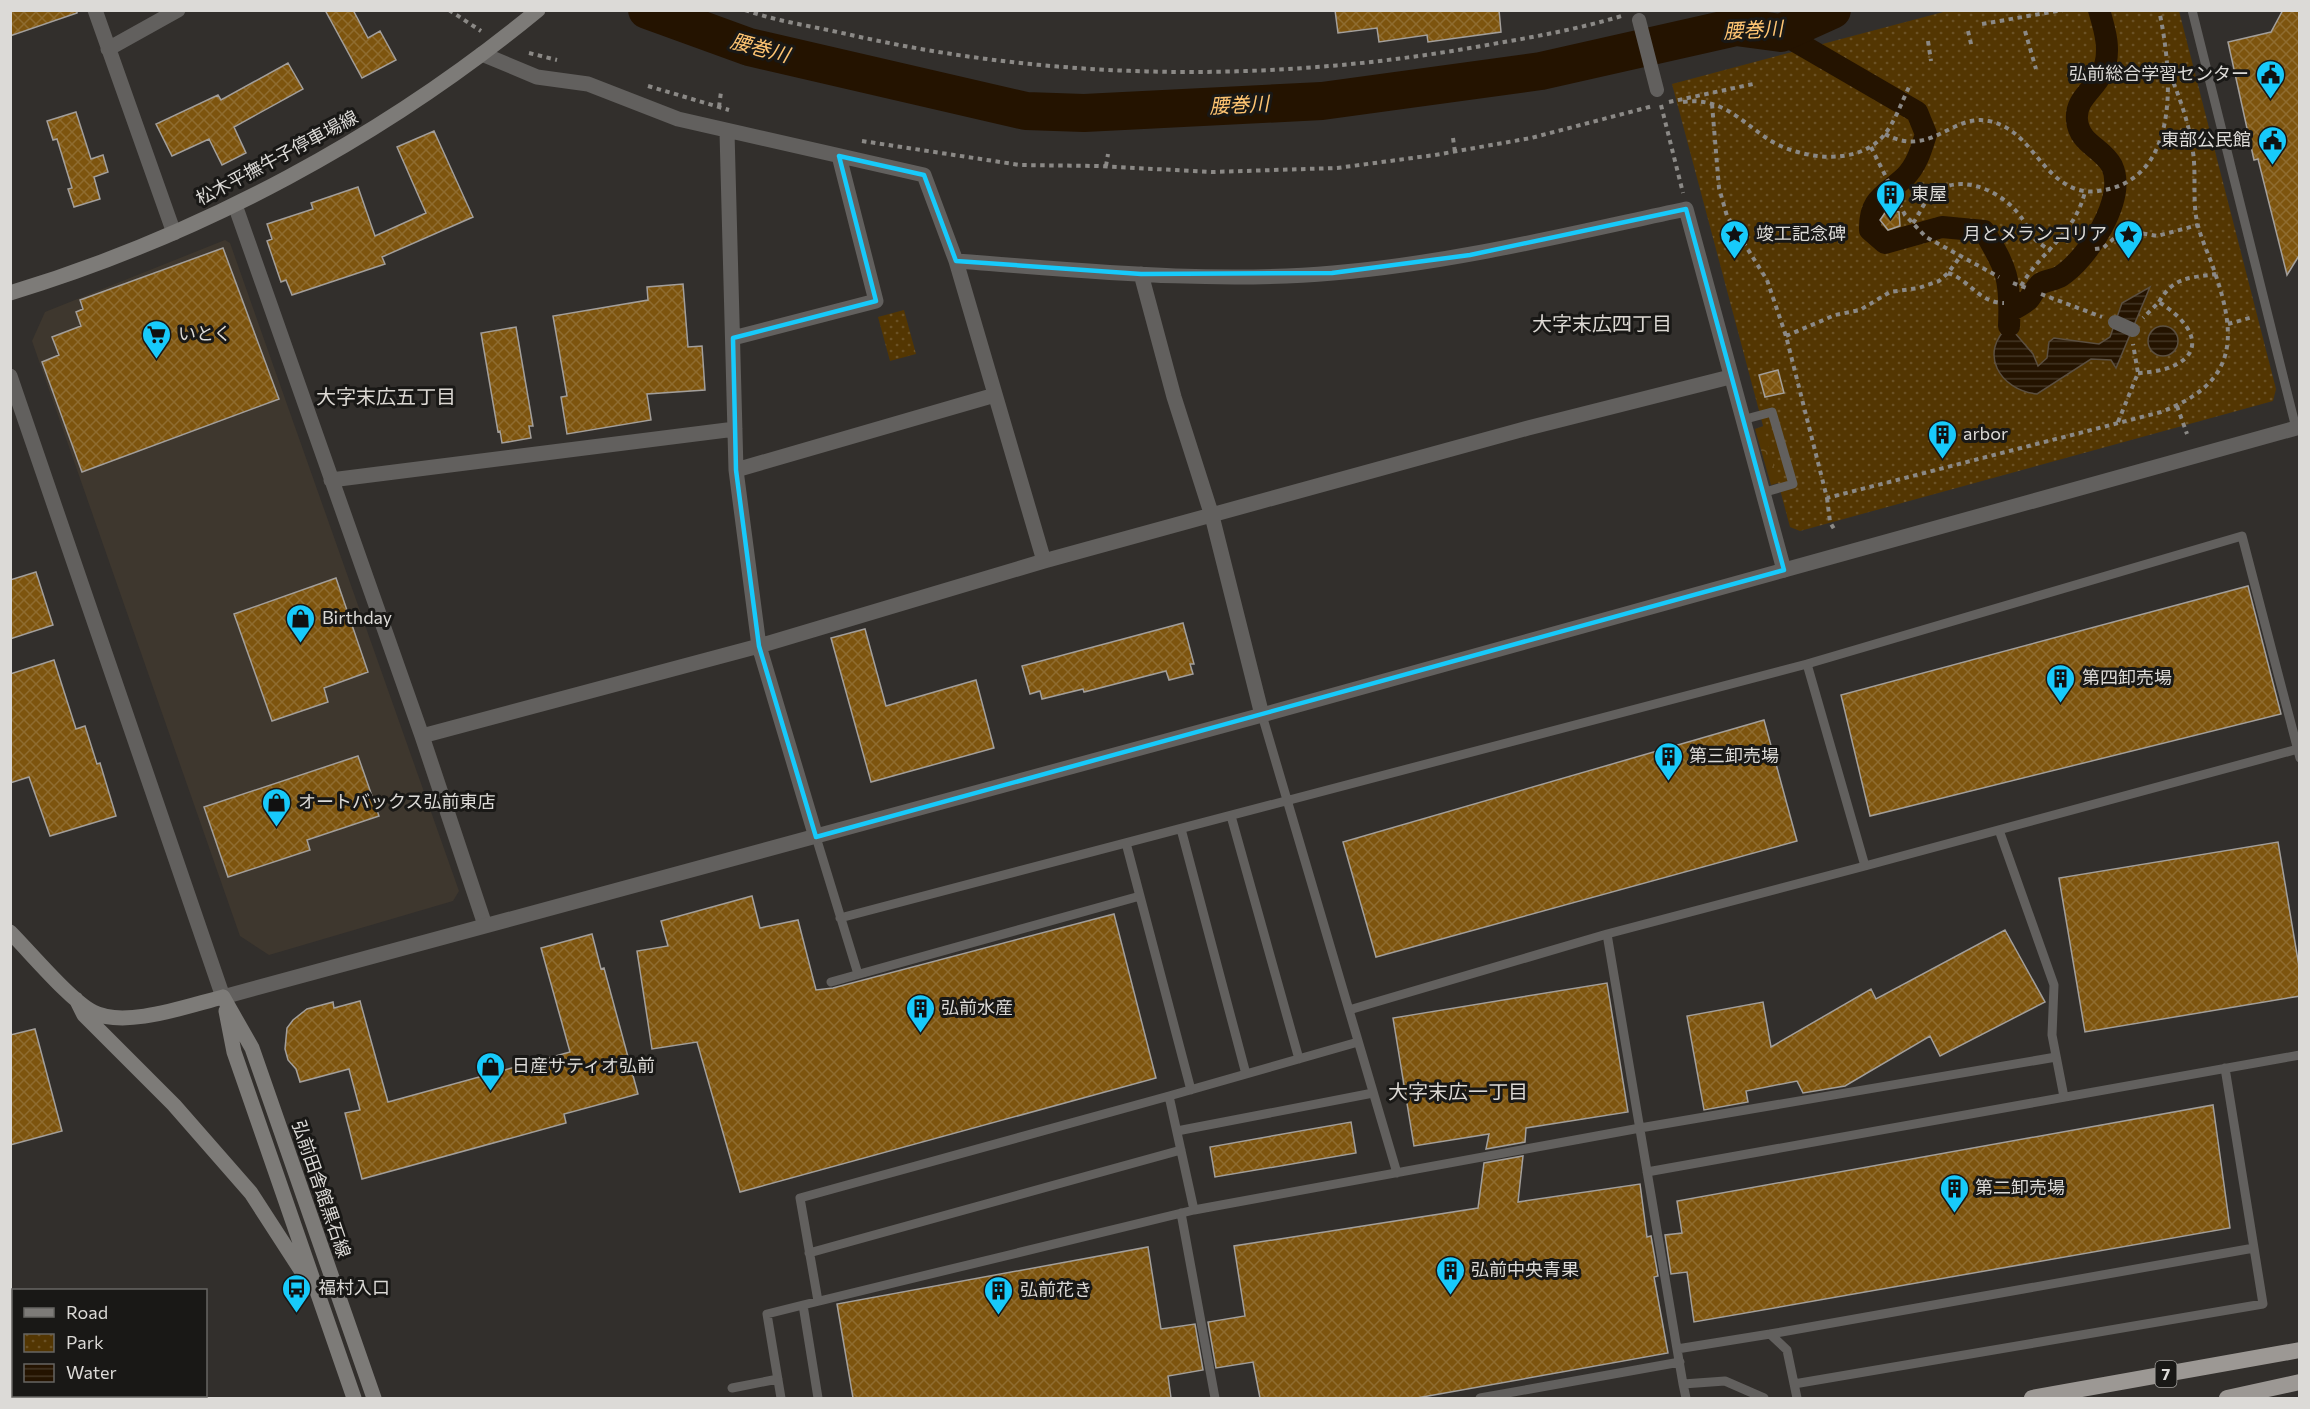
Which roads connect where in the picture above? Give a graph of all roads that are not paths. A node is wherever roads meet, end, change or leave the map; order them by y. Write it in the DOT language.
graph roads {
  1 [pos="95,10"];
  2 [pos="178,10"];
  3 [pos="538,10"];
  4 [pos="2192,10"];
  5 [pos="1633,17"];
  6 [pos="108,49"];
  7 [pos="482,54"];
  8 [pos="1659,97"];
  9 [pos="727,132"];
  10 [pos="839,156"];
  11 [pos="235,205"];
  12 [pos="174,233"];
  13 [pos="956,261"];
  14 [pos="1141,274"];
  15 [pos="10,293"];
  16 [pos="2115,322"];
  17 [pos="2135,332"];
  18 [pos="733,338"];
  19 [pos="10,376"];
  20 [pos="1730,376"];
  21 [pos="995,394"];
  22 [pos="1742,420"];
  23 [pos="2298,428"];
  24 [pos="735,429"];
  25 [pos="736,470"];
  26 [pos="330,480"];
  27 [pos="1762,493"];
  28 [pos="1212,516"];
  29 [pos="1044,561"];
  30 [pos="1784,570"];
  31 [pos="759,646"];
  32 [pos="1807,664"];
  33 [pos="1262,715"];
  34 [pos="422,736"];
  35 [pos="2299,753"];
  36 [pos="1287,801"];
  37 [pos="1231,816"];
  38 [pos="1181,829"];
  39 [pos="1999,830"];
  40 [pos="816,837"];
  41 [pos="1126,843"];
  42 [pos="1865,866"];
  43 [pos="1140,896"];
  44 [pos="840,918"];
  45 [pos="484,925"];
  46 [pos="10,932"];
  47 [pos="1607,934"];
  48 [pos="858,974"];
  49 [pos="831,982"];
  50 [pos="223,997"];
  51 [pos="76,999"];
  52 [pos="1349,1010"];
  53 [pos="1358,1042"];
  54 [pos="2300,1054"];
  55 [pos="2056,1057"];
  56 [pos="1299,1059"];
  57 [pos="2225,1068"];
  58 [pos="1246,1074"];
  59 [pos="1191,1090"];
  60 [pos="1373,1093"];
  61 [pos="1169,1096"];
  62 [pos="2064,1097"];
  63 [pos="1640,1128"];
  64 [pos="1177,1131"];
  65 [pos="1181,1150"];
  66 [pos="1647,1172"];
  67 [pos="1397,1173"];
  68 [pos="1194,1210"];
  69 [pos="1181,1213"];
  70 [pos="2254,1248"];
  71 [pos="809,1253"];
  72 [pos="319,1298"];
  73 [pos="818,1301"];
  74 [pos="803,1305"];
  75 [pos="1770,1334"];
  76 [pos="1677,1349"];
  77 [pos="2300,1350"];
  78 [pos="1680,1362"];
  79 [pos="778,1379"];
  80 [pos="2300,1382"];
  81 [pos="1683,1384"];
  82 [pos="1794,1384"];
  83 [pos="732,1388"];
  84 [pos="354,1398"];
  85 [pos="374,1398"];
  86 [pos="781,1398"];
  87 [pos="818,1398"];
  88 [pos="1215,1398"];
  89 [pos="1480,1398"];
  90 [pos="1686,1398"];
  91 [pos="1764,1398"];
  92 [pos="1797,1398"];
  93 [pos="2032,1398"];
  94 [pos="2227,1398"];
  1 -- 6 [label="street"];
  2 -- 6 [label="street"];
  3 -- 7 [label="main road, 松木平撫牛子停車場線"];
  4 -- 23 [label="lane"];
  5 -- 8 [label="street"];
  6 -- 12 [label="street"];
  7 -- 9 [label="street"];
  7 -- 11 [label="main road, 松木平撫牛子停車場線"];
  9 -- 10 [label="street"];
  9 -- 18 [label="street"];
  10 -- 13 [label="street"];
  10 -- 18 [label="street"];
  11 -- 12 [label="main road, 松木平撫牛子停車場線"];
  11 -- 26 [label="street"];
  12 -- 15 [label="main road, 松木平撫牛子停車場線"];
  13 -- 14 [label="street"];
  13 -- 21 [label="street"];
  14 -- 20 [label="street"];
  14 -- 28 [label="street"];
  16 -- 17 [label="street"];
  18 -- 24 [label="street"];
  19 -- 50 [label="street"];
  20 -- 22 [label="street"];
  20 -- 28 [label="street"];
  21 -- 25 [label="street"];
  21 -- 29 [label="street"];
  22 -- 27 [label="street"];
  22 -- 27 [label="lane"];
  23 -- 30 [label="street"];
  24 -- 25 [label="street"];
  24 -- 26 [label="street"];
  25 -- 31 [label="street"];
  26 -- 34 [label="street"];
  27 -- 30 [label="street"];
  28 -- 29 [label="street"];
  28 -- 33 [label="street"];
  29 -- 31 [label="street"];
  30 -- 33 [label="street"];
  31 -- 34 [label="street"];
  31 -- 40 [label="street"];
  32 -- 35 [label="lane"];
  32 -- 36 [label="lane"];
  32 -- 42 [label="lane"];
  33 -- 36 [label="lane"];
  33 -- 40 [label="street"];
  34 -- 45 [label="street"];
  35 -- 39 [label="lane"];
  36 -- 37 [label="lane"];
  36 -- 52 [label="lane"];
  37 -- 38 [label="lane"];
  37 -- 56 [label="lane"];
  38 -- 41 [label="lane"];
  38 -- 58 [label="lane"];
  39 -- 42 [label="lane"];
  39 -- 55 [label="lane"];
  40 -- 44 [label="lane"];
  40 -- 45 [label="street"];
  41 -- 43 [label="lane"];
  41 -- 44 [label="lane"];
  42 -- 47 [label="lane"];
  43 -- 48 [label="lane"];
  43 -- 59 [label="lane"];
  44 -- 48 [label="lane"];
  45 -- 50 [label="street"];
  46 -- 51 [label="main road, 弘前田舎館黒石線"];
  47 -- 52 [label="lane"];
  47 -- 63 [label="lane"];
  48 -- 49 [label="lane"];
  50 -- 51 [label="main road, 弘前田舎館黒石線"];
  50 -- 72 [label="main road, 弘前田舎館黒石線"];
  50 -- 85 [label="main road, 弘前田舎館黒石線"];
  51 -- 72 [label="main road, 弘前田舎館黒石線"];
  52 -- 53 [label="lane"];
  53 -- 56 [label="lane"];
  53 -- 60 [label="lane"];
  54 -- 57 [label="lane"];
  55 -- 62 [label="lane"];
  55 -- 63 [label="lane"];
  56 -- 58 [label="lane"];
  57 -- 62 [label="lane"];
  57 -- 70 [label="lane"];
  58 -- 59 [label="lane"];
  59 -- 61 [label="lane"];
  60 -- 64 [label="lane"];
  60 -- 67 [label="lane"];
  61 -- 64 [label="lane"];
  61 -- 71 [label="lane"];
  62 -- 66 [label="lane"];
  63 -- 66 [label="lane"];
  63 -- 67 [label="lane"];
  64 -- 65 [label="lane"];
  65 -- 68 [label="lane"];
  65 -- 71 [label="lane"];
  66 -- 76 [label="lane"];
  67 -- 68 [label="lane"];
  68 -- 69 [label="lane"];
  69 -- 73 [label="lane"];
  69 -- 88 [label="lane"];
  70 -- 75 [label="lane"];
  70 -- 82 [label="lane"];
  71 -- 73 [label="lane"];
  72 -- 84 [label="main road, 弘前田舎館黒石線"];
  73 -- 74 [label="lane"];
  74 -- 79 [label="lane"];
  74 -- 87 [label="lane"];
  75 -- 76 [label="lane"];
  75 -- 82 [label="lane"];
  76 -- 78 [label="lane"];
  77 -- 93 [label="highway, 7"];
  78 -- 81 [label="lane"];
  78 -- 89 [label="lane"];
  79 -- 83 [label="lane"];
  79 -- 86 [label="lane"];
  80 -- 94 [label="highway"];
  81 -- 90 [label="lane"];
  81 -- 91 [label="lane"];
  82 -- 92 [label="lane"];
}
